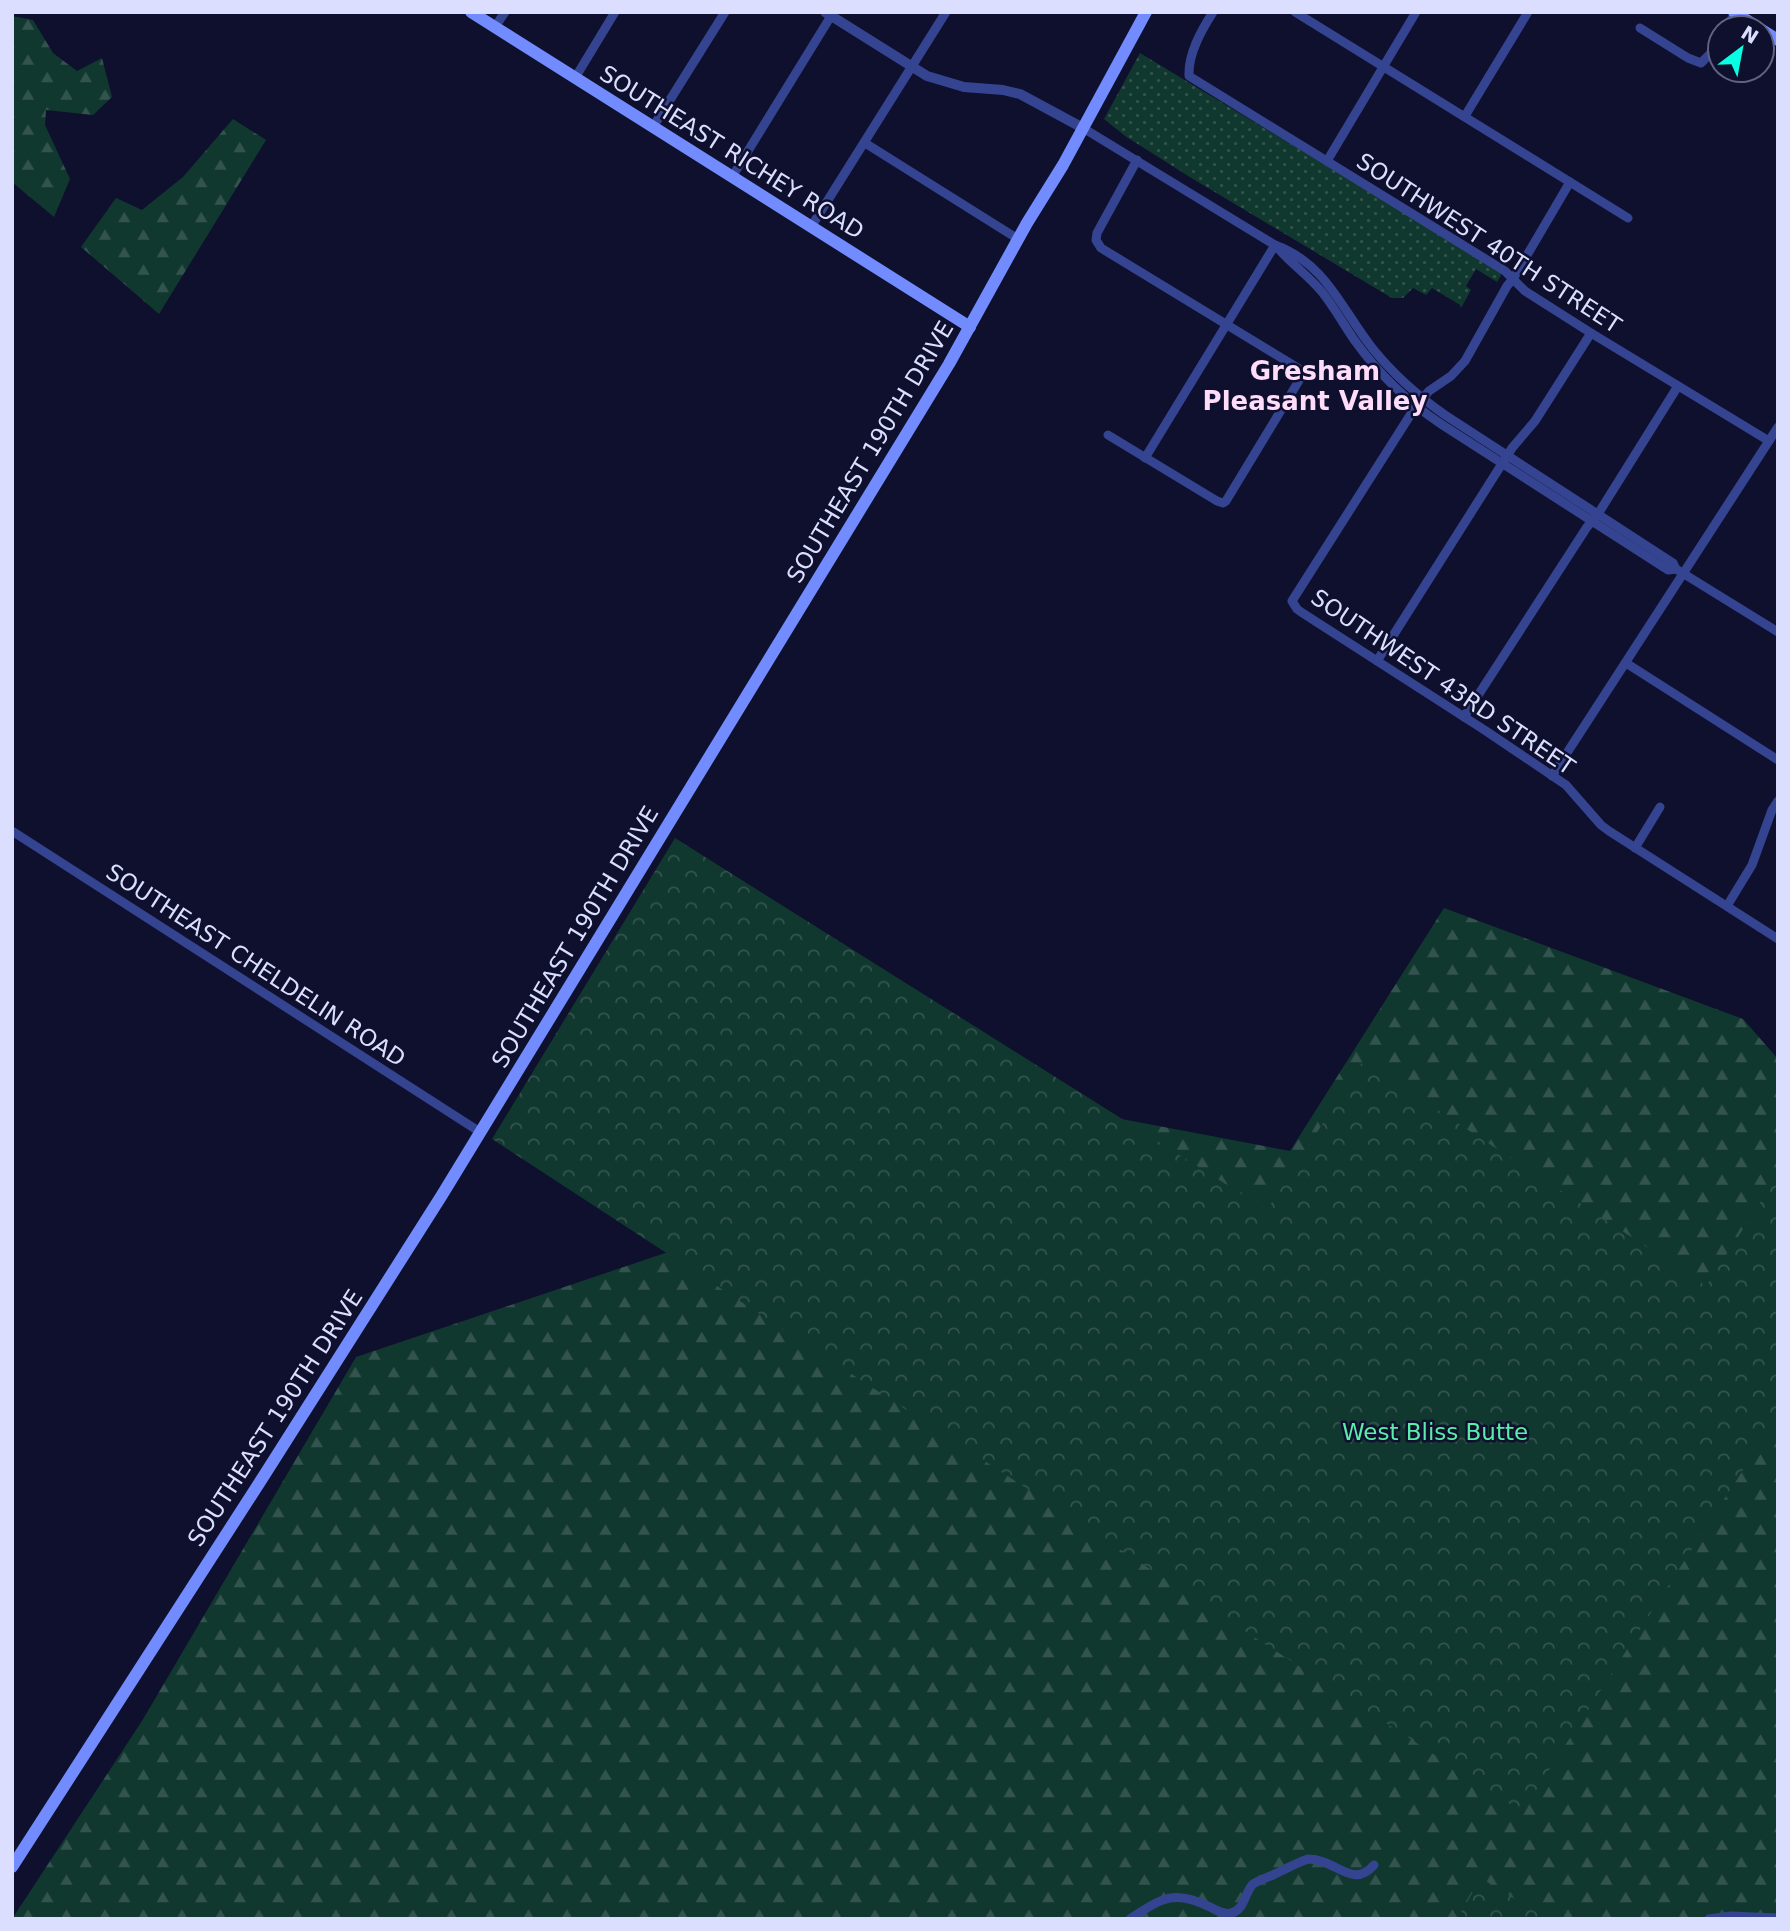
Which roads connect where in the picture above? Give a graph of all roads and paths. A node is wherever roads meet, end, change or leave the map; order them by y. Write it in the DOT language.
graph roads {
  1 [pos="471,12"];
  2 [pos="505,12"];
  3 [pos="615,12"];
  4 [pos="725,12"];
  5 [pos="946,12"];
  6 [pos="1146,12"];
  7 [pos="1213,12"];
  8 [pos="1416,12"];
  9 [pos="1528,12"];
  10 [pos="828,14"];
  11 [pos="1302,14"];
  12 [pos="495,27"];
  13 [pos="1640,28"];
  14 [pos="1706,59"];
  15 [pos="1383,66"];
  16 [pos="912,67"];
  17 [pos="575,78"];
  18 [pos="1465,116"];
  19 [pos="653,127"];
  20 [pos="1083,128"];
  21 [pos="865,143"];
  22 [pos="1137,160"];
  23 [pos="1327,161"];
  24 [pos="732,177"];
  25 [pos="1570,182"];
  26 [pos="1628,218"];
  27 [pos="811,228"];
  28 [pos="1018,239"];
  29 [pos="1275,245"];
  30 [pos="1513,279"];
  31 [pos="1226,324"];
  32 [pos="970,327"];
  33 [pos="1591,333"];
  34 [pos="1678,386"];
  35 [pos="1419,402"];
  36 [pos="1778,427"];
  37 [pos="1108,435"];
  38 [pos="1769,441"];
  39 [pos="1146,457"];
  40 [pos="1506,460"];
  41 [pos="1595,517"];
  42 [pos="1680,571"];
  43 [pos="1778,632"];
  44 [pos="1377,661"];
  45 [pos="1626,663"];
  46 [pos="1464,717"];
  47 [pos="1778,760"];
  48 [pos="1552,776"];
  49 [pos="1778,801"];
  50 [pos="1660,807"];
  51 [pos="12,831"];
  52 [pos="1635,848"];
  53 [pos="1727,906"];
  54 [pos="1778,939"];
  55 [pos="480,1132"];
  56 [pos="1374,1865"];
  57 [pos="12,1867"];
  58 [pos="1778,1918"];
  59 [pos="1130,1919"];
  60 [pos="1709,1919"];
  1 -- 12 [label="main road, SOUTHEAST RICHEY ROAD"];
  2 -- 12 [label="street"];
  3 -- 17 [label="street"];
  4 -- 19 [label="street"];
  5 -- 16 [label="street"];
  6 -- 20 [label="main road, SOUTHEAST 190TH DRIVE"];
  7 -- 23 [label="street, SOUTHWEST 40TH STREET"];
  8 -- 15 [label="street"];
  9 -- 18 [label="street"];
  10 -- 16 [label="street"];
  10 -- 24 [label="street"];
  11 -- 15 [label="street"];
  12 -- 17 [label="main road, SOUTHEAST RICHEY ROAD"];
  13 -- 14 [label="street"];
  15 -- 18 [label="street"];
  15 -- 23 [label="street"];
  16 -- 20 [label="street"];
  16 -- 21 [label="street"];
  17 -- 19 [label="main road, SOUTHEAST RICHEY ROAD"];
  18 -- 25 [label="street"];
  19 -- 24 [label="main road, SOUTHEAST RICHEY ROAD"];
  20 -- 22 [label="street"];
  20 -- 28 [label="main road, SOUTHEAST 190TH DRIVE"];
  21 -- 27 [label="street"];
  21 -- 28 [label="street"];
  22 -- 29 [label="street"];
  22 -- 31 [label="street"];
  23 -- 30 [label="street, SOUTHWEST 40TH STREET"];
  24 -- 27 [label="main road, SOUTHEAST RICHEY ROAD"];
  25 -- 26 [label="street"];
  25 -- 30 [label="street"];
  27 -- 32 [label="main road, SOUTHEAST RICHEY ROAD"];
  28 -- 32 [label="main road, SOUTHEAST 190TH DRIVE"];
  29 -- 31 [label="street"];
  29 -- 35 [label="street"];
  30 -- 33 [label="street, SOUTHWEST 40TH STREET"];
  30 -- 35 [label="street"];
  31 -- 39 [label="street"];
  31 -- 39 [label="street"];
  32 -- 55 [label="main road, SOUTHEAST 190TH DRIVE"];
  33 -- 34 [label="street, SOUTHWEST 40TH STREET"];
  33 -- 40 [label="street"];
  34 -- 38 [label="street, SOUTHWEST 40TH STREET"];
  34 -- 41 [label="street"];
  35 -- 40 [label="street"];
  35 -- 44 [label="street, SOUTHWEST 43RD STREET"];
  36 -- 38 [label="street"];
  37 -- 39 [label="street"];
  38 -- 42 [label="street"];
  40 -- 41 [label="street"];
  40 -- 44 [label="street"];
  41 -- 42 [label="street"];
  41 -- 46 [label="street"];
  42 -- 43 [label="street"];
  42 -- 45 [label="street"];
  44 -- 46 [label="street, SOUTHWEST 43RD STREET"];
  45 -- 47 [label="street"];
  45 -- 48 [label="street"];
  46 -- 48 [label="street, SOUTHWEST 43RD STREET"];
  48 -- 52 [label="street, SOUTHWEST 43RD STREET"];
  49 -- 53 [label="street"];
  50 -- 52 [label="street"];
  51 -- 55 [label="street, SOUTHEAST CHELDELIN ROAD"];
  52 -- 53 [label="street, SOUTHWEST 43RD STREET"];
  53 -- 54 [label="street, SOUTHWEST 43RD STREET"];
  55 -- 57 [label="main road, SOUTHEAST 190TH DRIVE"];
  56 -- 59 [label="street"];
  58 -- 60 [label="street"];
}
